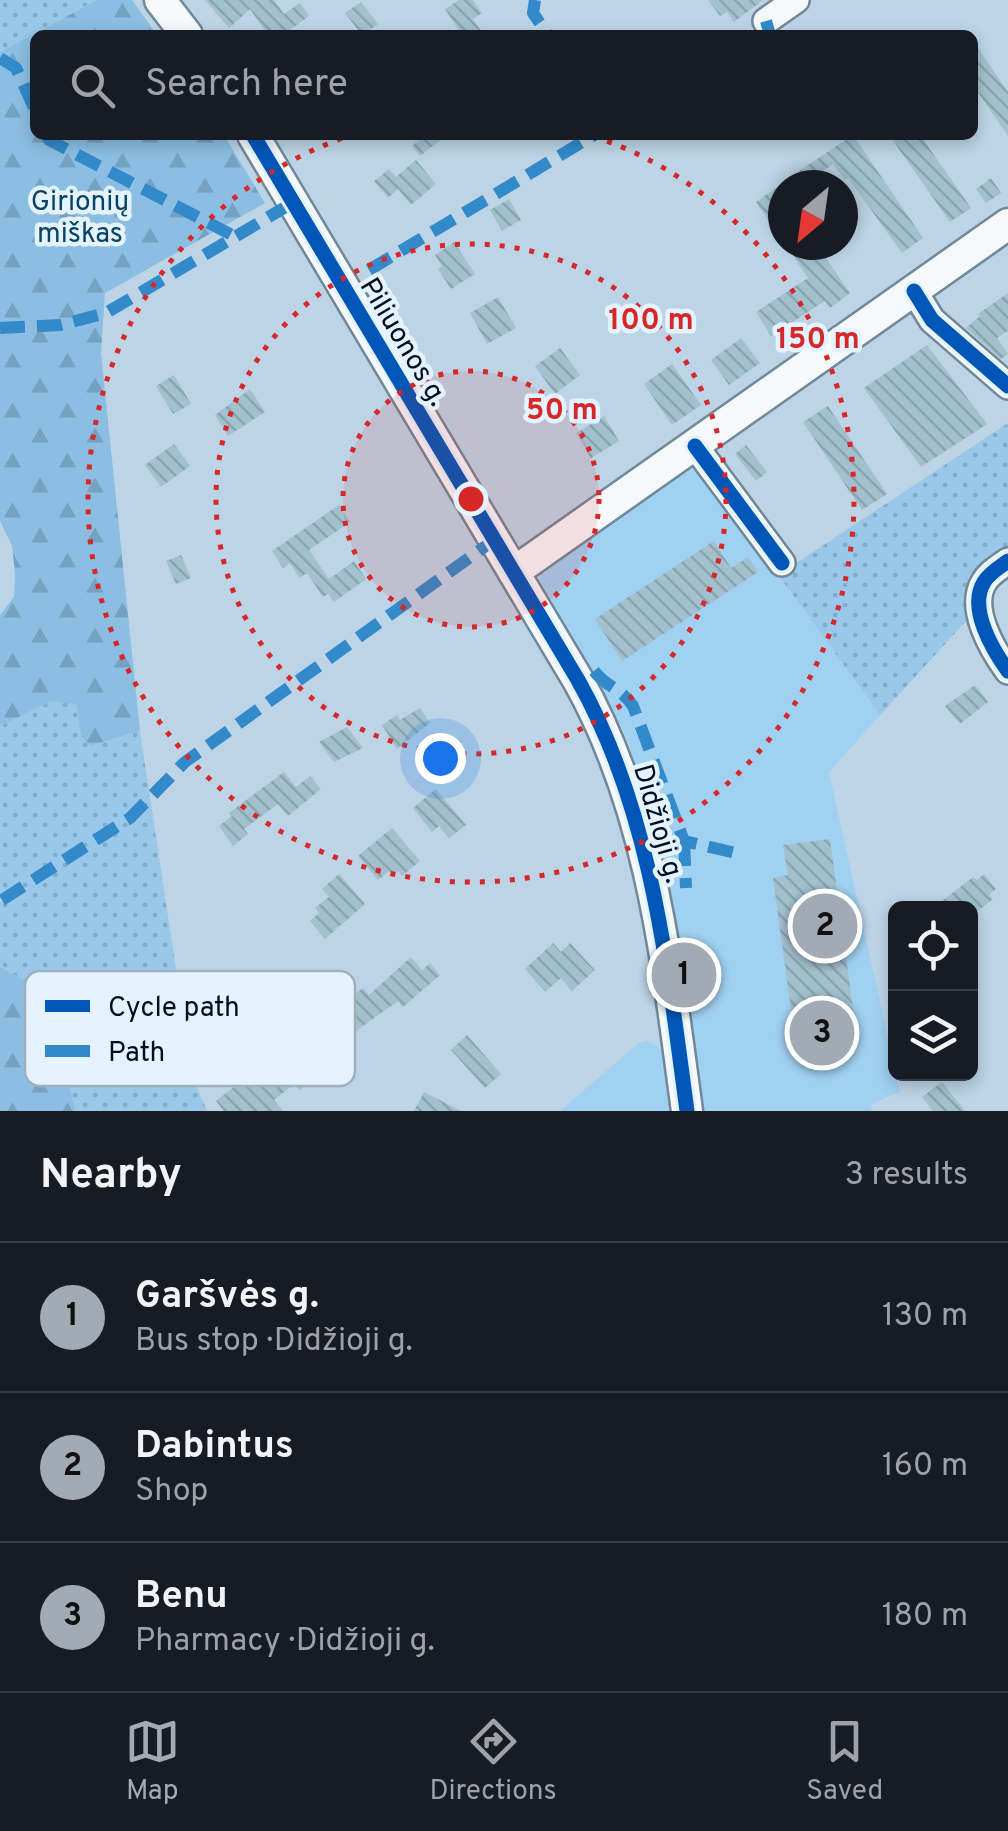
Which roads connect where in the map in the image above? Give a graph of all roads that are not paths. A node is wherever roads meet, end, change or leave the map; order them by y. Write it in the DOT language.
graph roads {
  1 [pos="160,0"];
  2 [pos="796,0"];
  3 [pos="766,21"];
  4 [pos="183,30"];
  5 [pos="257,140"];
  6 [pos="1008,224"];
  7 [pos="914,291"];
  8 [pos="1008,386"];
  9 [pos="695,446"];
  10 [pos="1008,561"];
  11 [pos="782,563"];
  12 [pos="514,572"];
  13 [pos="1008,671"];
  14 [pos="687,1111"];
  1 -- 4 [label="main road"];
  2 -- 3 [label="street"];
  5 -- 12 [label="main road, Piliuonos g."];
  6 -- 7 [label="main road"];
  7 -- 8 [label="street"];
  7 -- 9 [label="main road"];
  9 -- 11 [label="street"];
  9 -- 12 [label="main road"];
  10 -- 13 [label="street"];
  12 -- 14 [label="main road, Didžioji g."];
}
